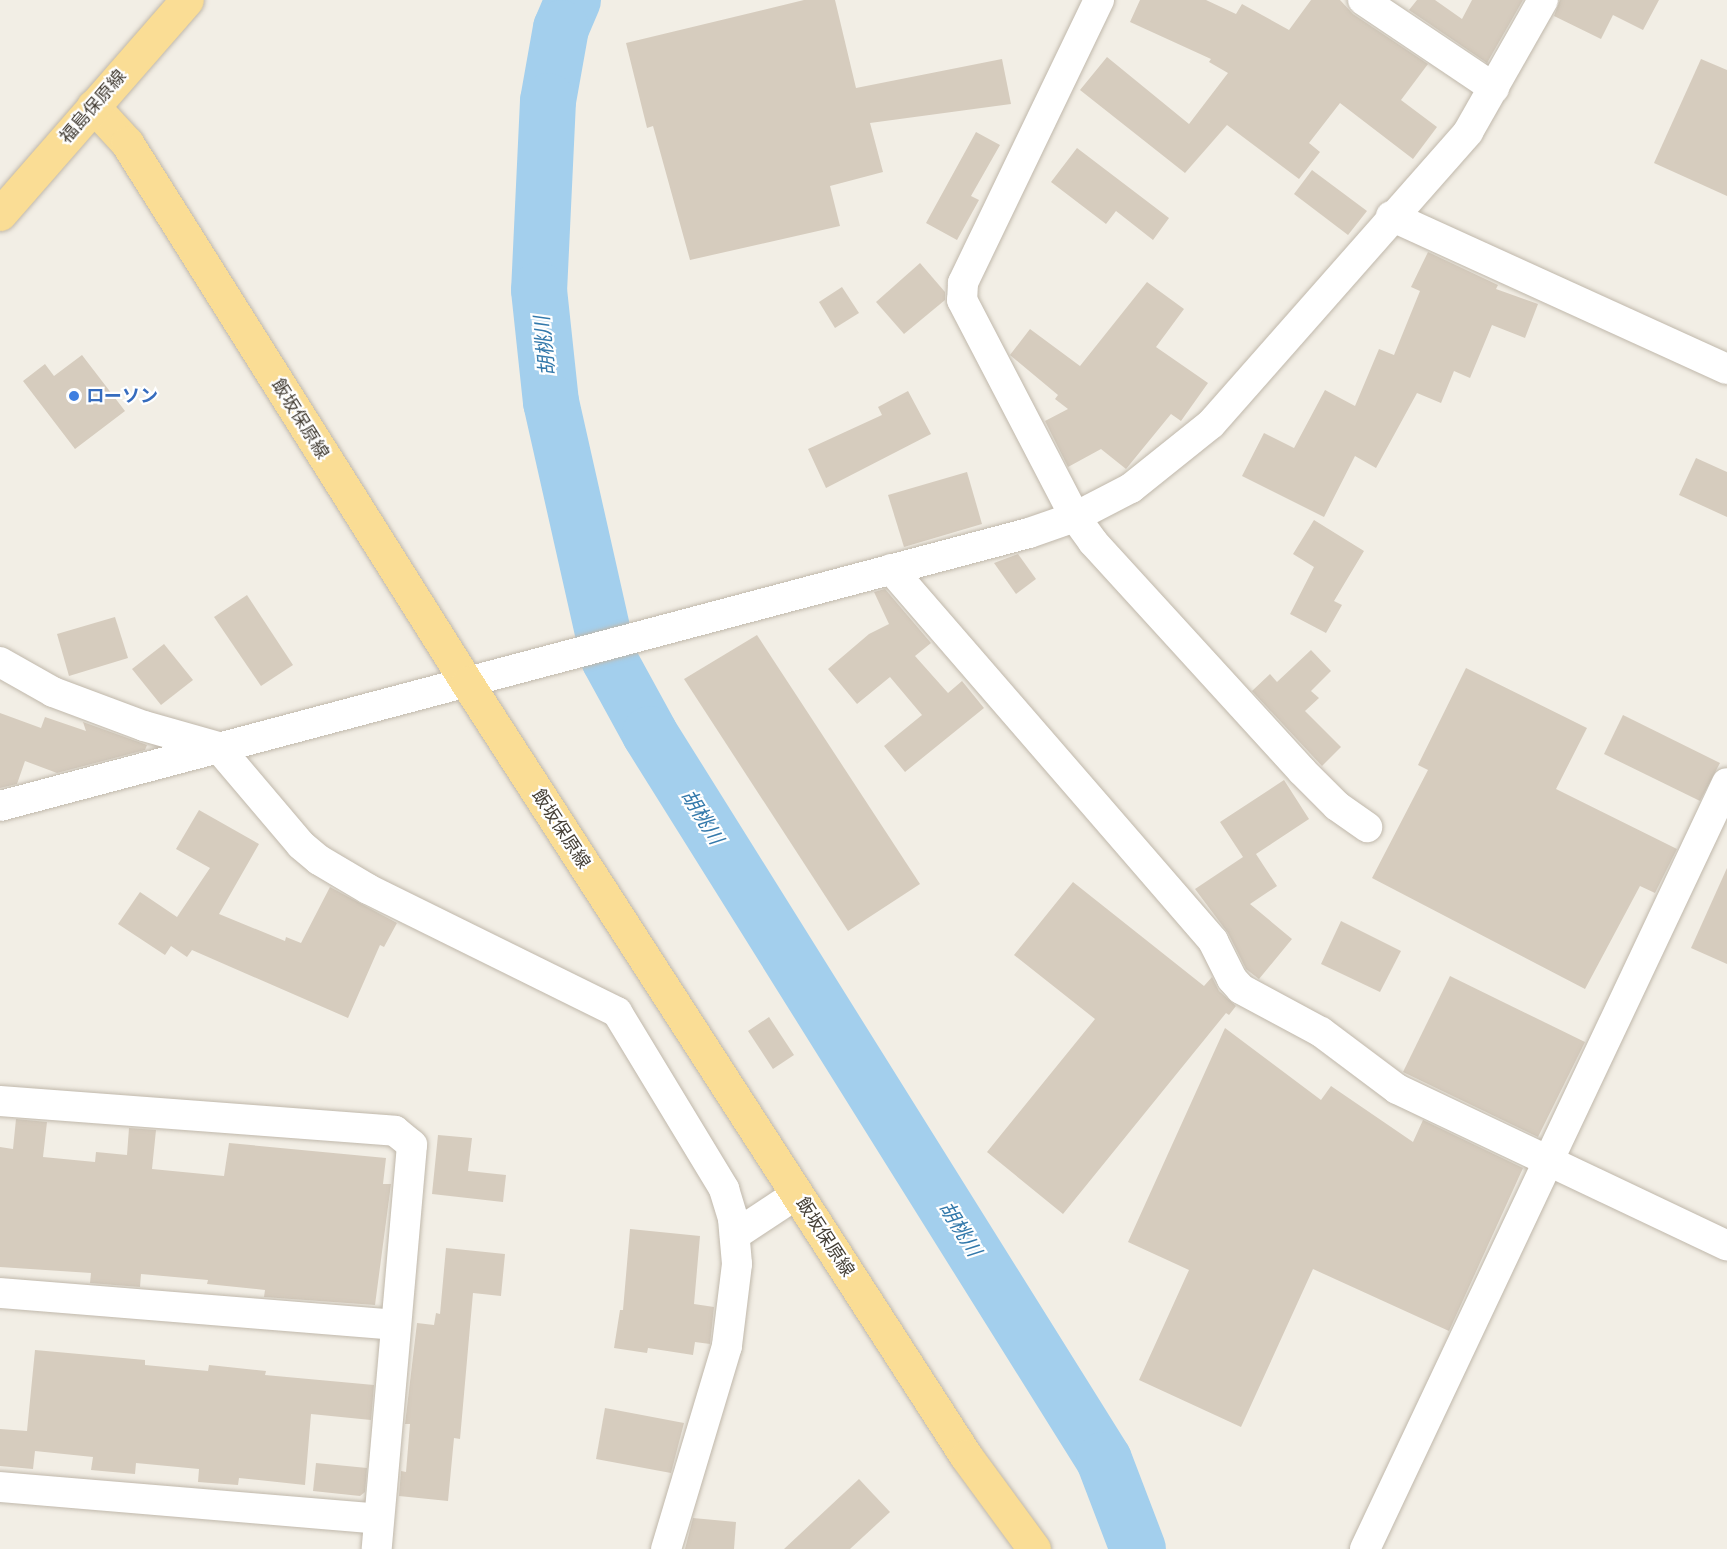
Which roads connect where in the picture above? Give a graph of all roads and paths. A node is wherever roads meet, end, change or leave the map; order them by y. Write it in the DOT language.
graph roads {
  1 [pos="187,0"];
  2 [pos="1099,0"];
  3 [pos="1363,0"];
  4 [pos="1543,0"];
  5 [pos="1494,88"];
  6 [pos="93,106"];
  7 [pos="0,214"];
  8 [pos="1391,216"];
  9 [pos="1727,369"];
  10 [pos="1075,517"];
  11 [pos="891,569"];
  12 [pos="0,662"];
  13 [pos="467,683"];
  14 [pos="218,747"];
  15 [pos="1723,800"];
  16 [pos="0,806"];
  17 [pos="1367,827"];
  18 [pos="0,1101"];
  19 [pos="1547,1160"];
  20 [pos="797,1194"];
  21 [pos="735,1235"];
  22 [pos="1727,1246"];
  23 [pos="0,1293"];
  24 [pos="395,1325"];
  25 [pos="0,1487"];
  26 [pos="379,1519"];
  27 [pos="377,1549"];
  28 [pos="666,1549"];
  29 [pos="1034,1549"];
  30 [pos="1365,1549"];
  1 -- 6 [label="main road, 福島保原線"];
  2 -- 10 [label="street"];
  3 -- 5 [label="street"];
  4 -- 5 [label="street"];
  5 -- 8 [label="street"];
  6 -- 7 [label="main road, 福島保原線"];
  6 -- 13 [label="main road, 飯坂保原線"];
  8 -- 9 [label="street"];
  8 -- 10 [label="street"];
  10 -- 11 [label="street"];
  10 -- 17 [label="street"];
  11 -- 13 [label="street"];
  11 -- 19 [label="street"];
  12 -- 14 [label="street"];
  13 -- 14 [label="street"];
  13 -- 20 [label="main road, 飯坂保原線"];
  14 -- 16 [label="street"];
  14 -- 21 [label="street"];
  15 -- 19 [label="street"];
  18 -- 24 [label="street"];
  19 -- 22 [label="street"];
  19 -- 30 [label="street"];
  20 -- 21 [label="street"];
  20 -- 29 [label="main road, 飯坂保原線"];
  21 -- 28 [label="street"];
  23 -- 24 [label="street"];
  24 -- 26 [label="street"];
  25 -- 26 [label="street"];
  26 -- 27 [label="street"];
}
